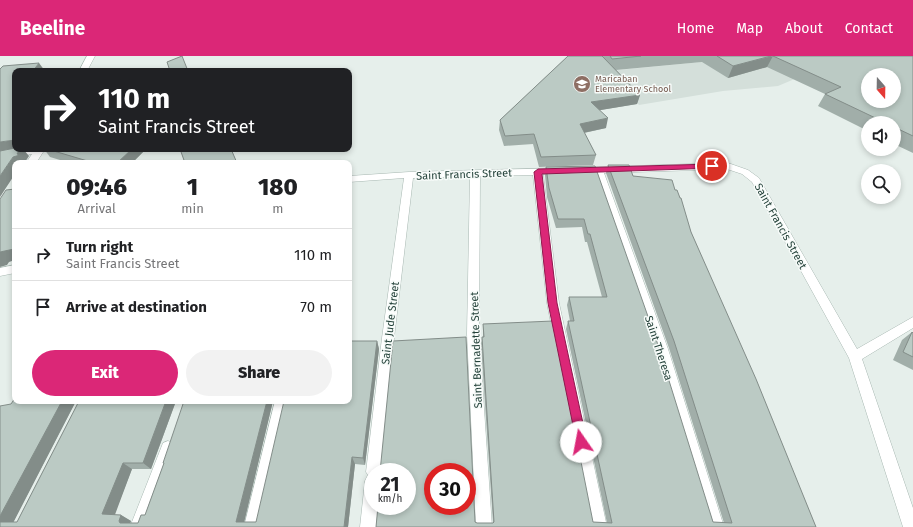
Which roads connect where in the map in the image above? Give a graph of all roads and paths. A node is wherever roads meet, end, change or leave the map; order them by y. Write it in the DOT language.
graph roads {
  1 [pos="91,56"];
  2 [pos="85,68"];
  3 [pos="29,152"];
  4 [pos="0,157"];
  5 [pos="598,170"];
  6 [pos="538,172"];
  7 [pos="475,173"];
  8 [pos="409,175"];
  9 [pos="352,179"];
  10 [pos="12,270"];
  11 [pos="0,272"];
  12 [pos="913,322"];
  13 [pos="855,357"];
  14 [pos="281,404"];
  15 [pos="172,436"];
  16 [pos="375,463"];
  17 [pos="369,515"];
  18 [pos="138,527"];
  19 [pos="252,527"];
  20 [pos="368,527"];
  21 [pos="484,527"];
  22 [pos="599,527"];
  23 [pos="716,527"];
  24 [pos="911,527"];
  1 -- 2 [label="street"];
  3 -- 4 [label="street"];
  5 -- 6 [label="street, Saint Francis Street"];
  5 -- 13 [label="street, Saint Francis Street"];
  5 -- 23 [label="street, Saint Theresa"];
  6 -- 7 [label="street, Saint Francis Street"];
  6 -- 22 [label="street"];
  7 -- 8 [label="street, Saint Francis Street"];
  7 -- 21 [label="street, Saint Bernadette Street"];
  8 -- 9 [label="street, Saint Francis Street"];
  8 -- 16 [label="street, Saint Jude Street"];
  10 -- 11 [label="street"];
  12 -- 13 [label="street"];
  13 -- 24 [label="street, Saint Francis Street"];
  14 -- 19 [label="street"];
  15 -- 18 [label="street"];
  17 -- 20 [label="street"];
}
